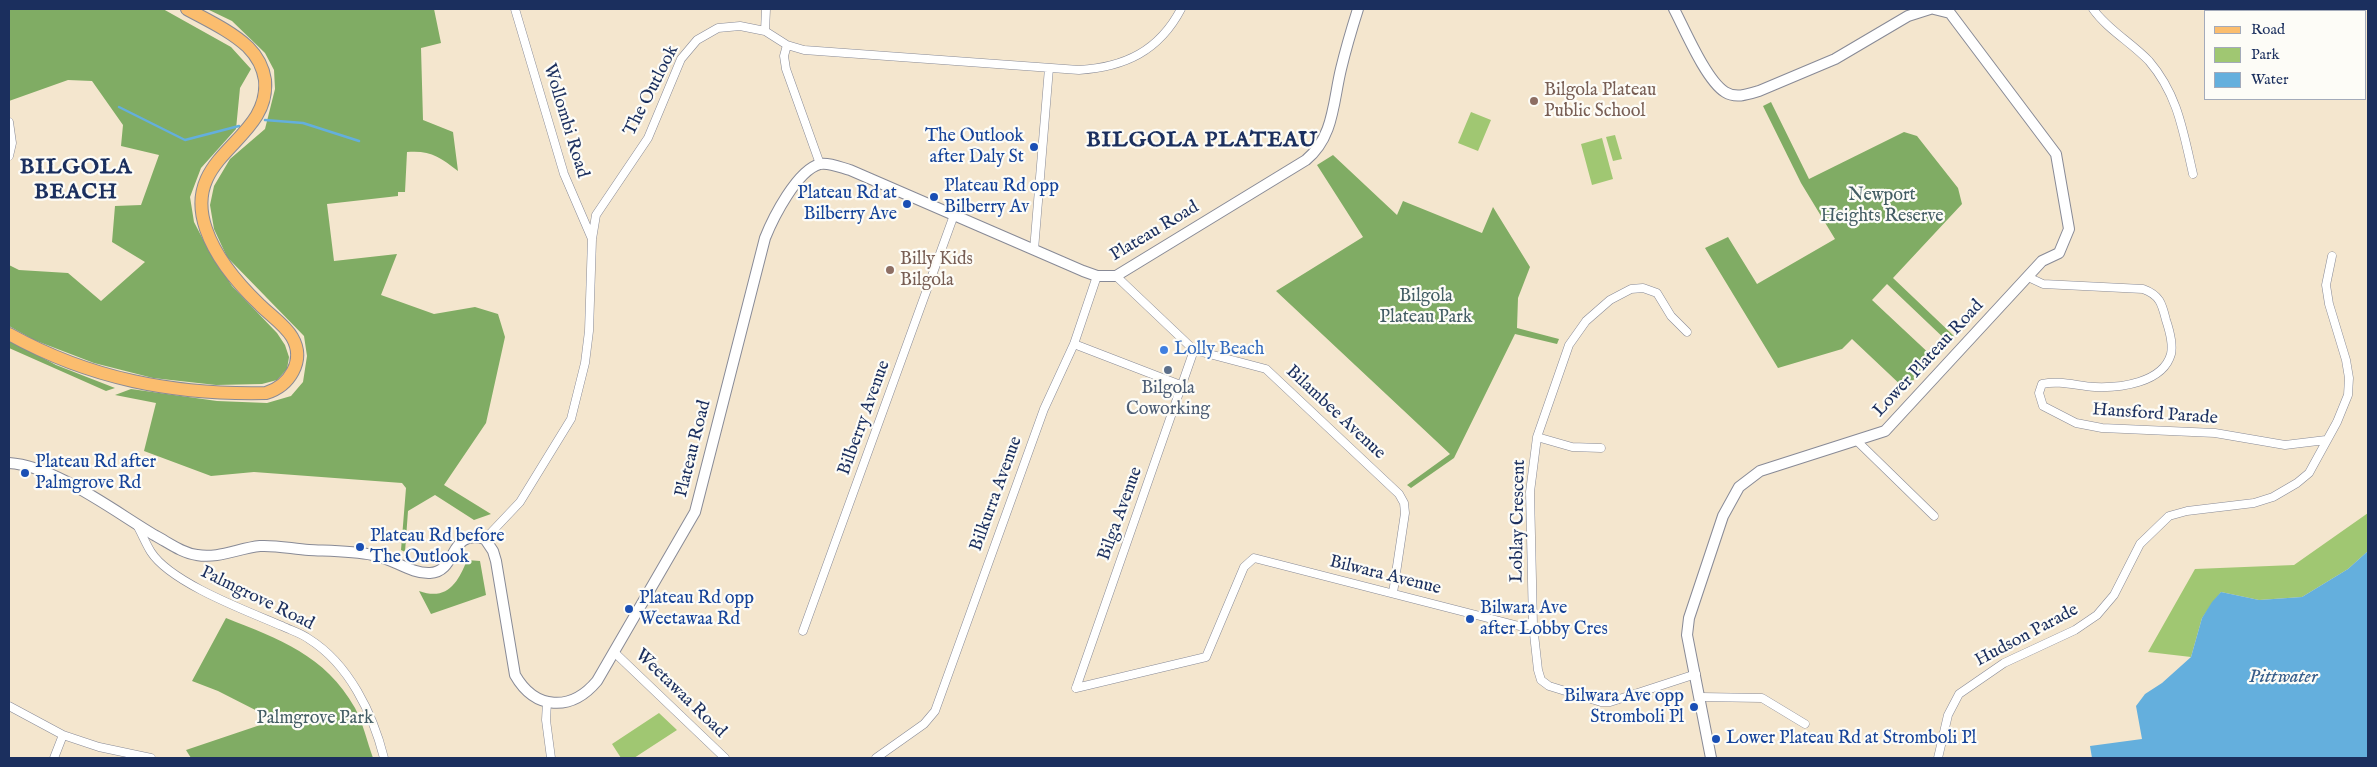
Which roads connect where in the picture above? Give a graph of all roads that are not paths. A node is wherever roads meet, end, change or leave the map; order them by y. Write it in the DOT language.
graph roads {
  1 [pos="187,9"];
  2 [pos="515,9"];
  3 [pos="766,9"];
  4 [pos="1181,9"];
  5 [pos="1358,9"];
  6 [pos="1674,9"];
  7 [pos="1932,9"];
  8 [pos="2093,9"];
  9 [pos="765,31"];
  10 [pos="787,45"];
  11 [pos="1049,68"];
  12 [pos="9,122"];
  13 [pos="9,156"];
  14 [pos="820,164"];
  15 [pos="2193,174"];
  16 [pos="954,215"];
  17 [pos="592,239"];
  18 [pos="1034,250"];
  19 [pos="2332,256"];
  20 [pos="1097,276"];
  21 [pos="1116,276"];
  22 [pos="2028,277"];
  23 [pos="1687,332"];
  24 [pos="9,334"];
  25 [pos="1074,344"];
  26 [pos="1194,350"];
  27 [pos="1183,386"];
  28 [pos="1537,437"];
  29 [pos="2326,440"];
  30 [pos="1857,441"];
  31 [pos="1601,448"];
  32 [pos="9,464"];
  33 [pos="1934,516"];
  34 [pos="137,525"];
  35 [pos="485,539"];
  36 [pos="1393,593"];
  37 [pos="1533,625"];
  38 [pos="804,631"];
  39 [pos="614,652"];
  40 [pos="1696,674"];
  41 [pos="1076,688"];
  42 [pos="1701,697"];
  43 [pos="547,702"];
  44 [pos="9,706"];
  45 [pos="1805,724"];
  46 [pos="63,736"];
  47 [pos="54,758"];
  48 [pos="151,758"];
  49 [pos="384,758"];
  50 [pos="551,758"];
  51 [pos="725,758"];
  52 [pos="876,758"];
  53 [pos="1712,758"];
  54 [pos="1938,758"];
  1 -- 24 [label="main road"];
  2 -- 17 [label="street, Wollombi Road"];
  3 -- 9 [label="street"];
  4 -- 11 [label="street, The Outlook"];
  5 -- 21 [label="street, Plateau Road"];
  6 -- 7 [label="street, Lower Plateau Road"];
  7 -- 22 [label="street, Lower Plateau Road"];
  8 -- 15 [label="street"];
  9 -- 10 [label="street, The Outlook"];
  9 -- 17 [label="street, The Outlook"];
  10 -- 11 [label="street, The Outlook"];
  10 -- 14 [label="street"];
  11 -- 18 [label="street"];
  12 -- 13 [label="street"];
  14 -- 16 [label="street, Plateau Road"];
  14 -- 39 [label="street, Plateau Road"];
  16 -- 18 [label="street, Plateau Road"];
  16 -- 38 [label="street, Bilberry Avenue"];
  17 -- 35 [label="street, The Outlook"];
  18 -- 20 [label="street, Plateau Road"];
  19 -- 29 [label="street, Hudson Parade"];
  20 -- 21 [label="street, Plateau Road"];
  20 -- 25 [label="street, Bilkurra Avenue"];
  21 -- 26 [label="street, Bilambee Avenue"];
  22 -- 29 [label="street, Hansford Parade"];
  22 -- 30 [label="street, Lower Plateau Road"];
  23 -- 28 [label="street, Loblay Crescent"];
  25 -- 27 [label="street"];
  25 -- 52 [label="street, Bilkurra Avenue"];
  26 -- 27 [label="street, Bilga Avenue"];
  26 -- 36 [label="street, Bilambee Avenue"];
  27 -- 41 [label="street, Bilga Avenue"];
  28 -- 31 [label="street"];
  28 -- 37 [label="street, Loblay Crescent"];
  29 -- 54 [label="street, Hudson Parade"];
  30 -- 33 [label="street"];
  30 -- 40 [label="street, Lower Plateau Road"];
  32 -- 34 [label="street"];
  34 -- 35 [label="street"];
  34 -- 49 [label="street, Palmgrove Road"];
  35 -- 43 [label="street"];
  36 -- 37 [label="street, Bilwara Avenue"];
  36 -- 41 [label="street, Bilwara Avenue"];
  37 -- 40 [label="street"];
  39 -- 43 [label="street, Plateau Road"];
  39 -- 51 [label="street, Weetawaa Road"];
  40 -- 42 [label="street, Lower Plateau Road"];
  42 -- 45 [label="street"];
  42 -- 53 [label="street, Lower Plateau Road"];
  43 -- 50 [label="street"];
  44 -- 46 [label="street"];
  46 -- 47 [label="street"];
  46 -- 48 [label="street"];
}
